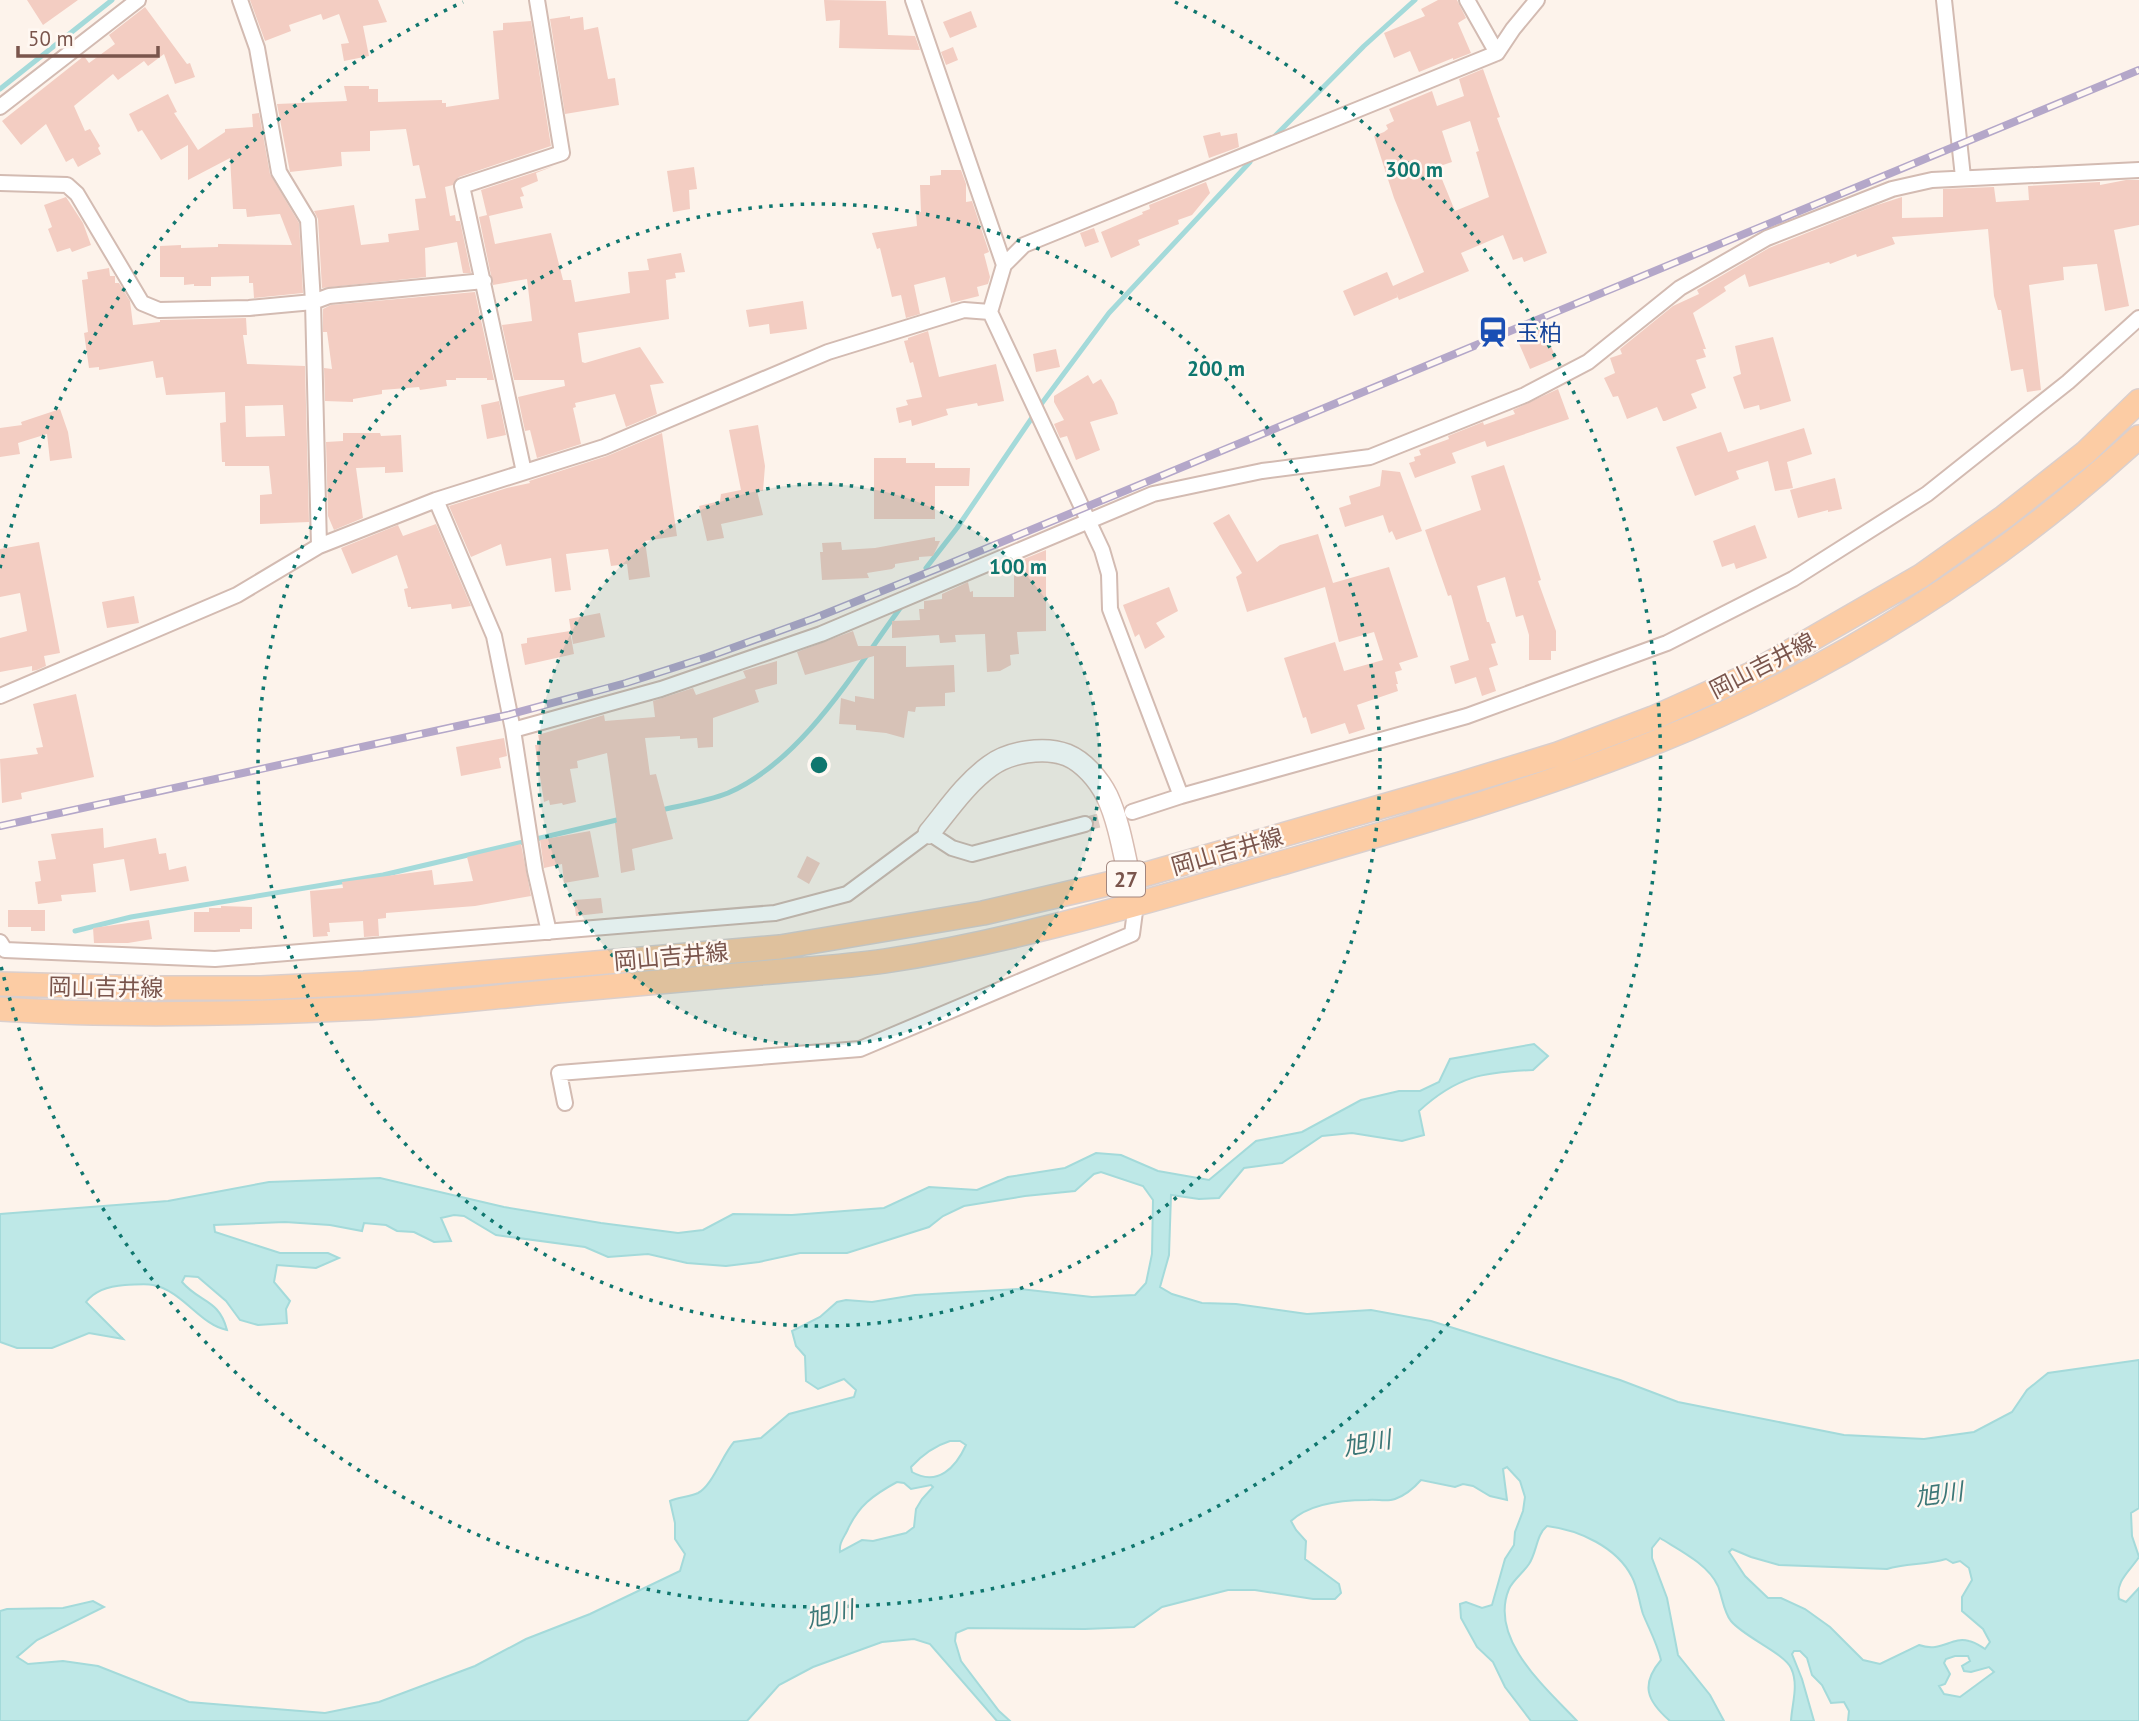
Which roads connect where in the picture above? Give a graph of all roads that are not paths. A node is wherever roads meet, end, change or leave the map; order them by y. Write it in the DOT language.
graph roads {
  1 [pos="138,0"];
  2 [pos="240,0"];
  3 [pos="537,0"];
  4 [pos="913,0"];
  5 [pos="1467,0"];
  6 [pos="1537,0"];
  7 [pos="1944,0"];
  8 [pos="1497,53"];
  9 [pos="0,107"];
  10 [pos="2139,170"];
  11 [pos="1963,177"];
  12 [pos="0,183"];
  13 [pos="1004,265"];
  14 [pos="484,281"];
  15 [pos="313,302"];
  16 [pos="990,312"];
  17 [pos="2139,318"];
  18 [pos="2139,401"];
  19 [pos="2139,438"];
  20 [pos="524,472"];
  21 [pos="436,500"];
  22 [pos="1088,521"];
  23 [pos="319,546"];
  24 [pos="0,696"];
  25 [pos="513,730"];
  26 [pos="1181,796"];
  27 [pos="1132,813"];
  28 [pos="1086,824"];
  29 [pos="929,833"];
  30 [pos="1129,879"];
  31 [pos="1136,904"];
  32 [pos="549,932"];
  33 [pos="0,942"];
  34 [pos="0,984"];
  35 [pos="0,1009"];
  36 [pos="565,1103"];
  1 -- 9 [label="street"];
  2 -- 15 [label="street"];
  3 -- 14 [label="street"];
  4 -- 13 [label="street"];
  5 -- 8 [label="street"];
  6 -- 8 [label="street"];
  7 -- 11 [label="street"];
  8 -- 13 [label="street"];
  10 -- 11 [label="street"];
  11 -- 22 [label="street"];
  12 -- 15 [label="street"];
  13 -- 16 [label="street"];
  14 -- 15 [label="street"];
  14 -- 20 [label="street"];
  15 -- 23 [label="street"];
  16 -- 20 [label="street"];
  16 -- 22 [label="street"];
  17 -- 26 [label="street"];
  18 -- 30 [label="main road, 岡山吉井線 / 27"];
  19 -- 31 [label="main road, 岡山吉井線 / 27"];
  20 -- 21 [label="street"];
  21 -- 23 [label="street"];
  21 -- 25 [label="street"];
  22 -- 25 [label="street"];
  22 -- 26 [label="street"];
  23 -- 24 [label="street"];
  25 -- 32 [label="street"];
  26 -- 27 [label="street"];
  28 -- 29 [label="street"];
  29 -- 30 [label="street"];
  29 -- 32 [label="street"];
  30 -- 31 [label="street"];
  30 -- 34 [label="main road, 岡山吉井線 / 27"];
  31 -- 35 [label="main road, 岡山吉井線 / 27"];
  31 -- 36 [label="street"];
  32 -- 33 [label="street"];
}
